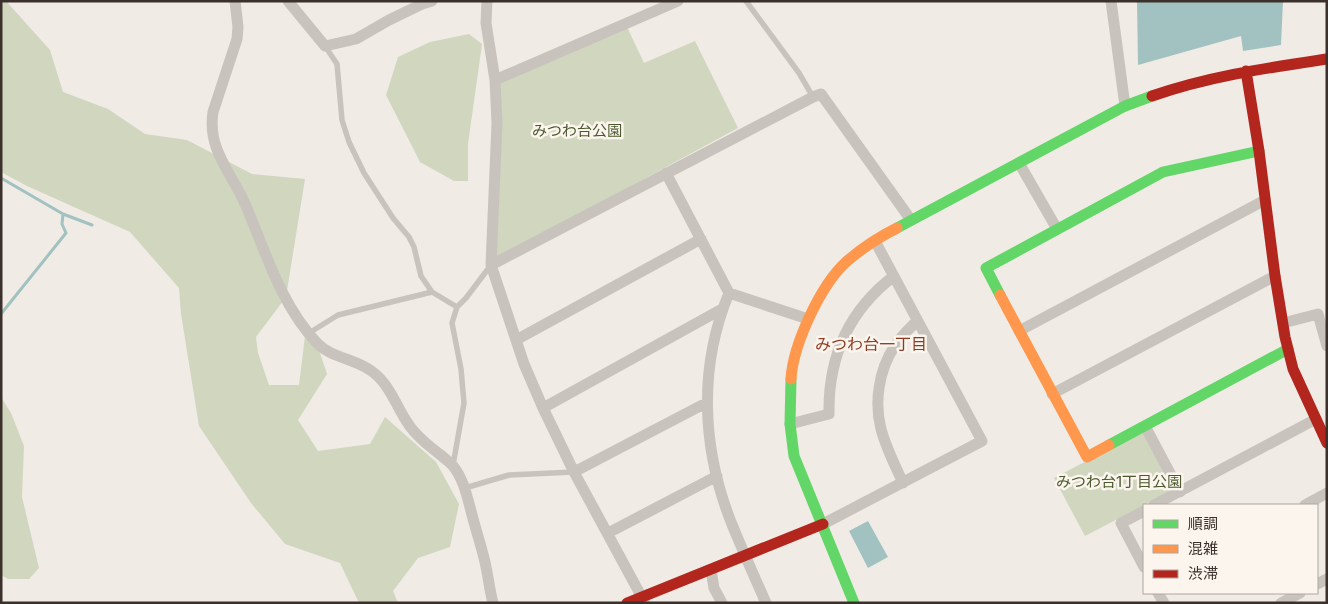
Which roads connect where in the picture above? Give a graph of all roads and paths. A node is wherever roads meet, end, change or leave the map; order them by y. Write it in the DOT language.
graph roads {
  1 [pos="235,1"];
  2 [pos="288,1"];
  3 [pos="432,1"];
  4 [pos="487,1"];
  5 [pos="678,1"];
  6 [pos="746,1"];
  7 [pos="1111,1"];
  8 [pos="325,46"];
  9 [pos="1327,59"];
  10 [pos="1246,71"];
  11 [pos="495,80"];
  12 [pos="813,97"];
  13 [pos="1125,106"];
  14 [pos="1259,151"];
  15 [pos="1019,163"];
  16 [pos="666,173"];
  17 [pos="1265,200"];
  18 [pos="911,220"];
  19 [pos="1057,230"];
  20 [pos="701,239"];
  21 [pos="875,241"];
  22 [pos="491,265"];
  23 [pos="894,276"];
  24 [pos="1275,276"];
  25 [pos="432,292"];
  26 [pos="729,293"];
  27 [pos="456,307"];
  28 [pos="722,309"];
  29 [pos="808,319"];
  30 [pos="917,321"];
  31 [pos="1283,323"];
  32 [pos="1019,331"];
  33 [pos="309,333"];
  34 [pos="516,340"];
  35 [pos="1327,346"];
  36 [pos="1288,349"];
  37 [pos="1052,394"];
  38 [pos="706,403"];
  39 [pos="543,408"];
  40 [pos="1316,419"];
  41 [pos="790,424"];
  42 [pos="1145,426"];
  43 [pos="1327,443"];
  44 [pos="453,465"];
  45 [pos="574,472"];
  46 [pos="716,476"];
  47 [pos="903,483"];
  48 [pos="465,488"];
  49 [pos="1180,492"];
  50 [pos="1327,493"];
  51 [pos="1156,504"];
  52 [pos="1307,504"];
  53 [pos="1143,512"];
  54 [pos="823,524"];
  55 [pos="608,534"];
  56 [pos="746,556"];
  57 [pos="1143,565"];
  58 [pos="711,570"];
  59 [pos="1298,594"];
  60 [pos="643,600"];
  61 [pos="493,603"];
  62 [pos="627,603"];
  63 [pos="722,603"];
  64 [pos="766,603"];
  65 [pos="854,603"];
  66 [pos="1281,603"];
  1 -- 33 [label="street"];
  2 -- 8 [label="street"];
  3 -- 8 [label="street"];
  4 -- 11 [label="street"];
  5 -- 11 [label="street"];
  6 -- 12 [label="lane"];
  7 -- 13 [label="street"];
  8 -- 25 [label="lane"];
  9 -- 10 [label="street"];
  10 -- 13 [label="street"];
  10 -- 14 [label="street"];
  11 -- 22 [label="street"];
  12 -- 16 [label="street"];
  12 -- 18 [label="street"];
  13 -- 15 [label="street"];
  14 -- 17 [label="street"];
  14 -- 19 [label="street"];
  15 -- 18 [label="street"];
  15 -- 19 [label="street"];
  16 -- 20 [label="street"];
  16 -- 22 [label="street"];
  17 -- 24 [label="street"];
  17 -- 32 [label="street"];
  18 -- 21 [label="street"];
  19 -- 32 [label="street"];
  20 -- 26 [label="street"];
  20 -- 34 [label="street"];
  21 -- 23 [label="street"];
  21 -- 29 [label="street"];
  22 -- 27 [label="lane"];
  22 -- 34 [label="street"];
  23 -- 30 [label="street"];
  23 -- 41 [label="street"];
  24 -- 31 [label="street"];
  24 -- 37 [label="street"];
  25 -- 27 [label="lane"];
  25 -- 33 [label="lane"];
  26 -- 28 [label="street"];
  26 -- 29 [label="street"];
  27 -- 44 [label="lane"];
  28 -- 38 [label="street"];
  28 -- 39 [label="street"];
  29 -- 41 [label="street"];
  30 -- 47 [label="street"];
  30 -- 47 [label="street"];
  31 -- 35 [label="street"];
  31 -- 36 [label="street"];
  32 -- 37 [label="street"];
  33 -- 44 [label="street"];
  34 -- 39 [label="street"];
  36 -- 40 [label="street"];
  36 -- 42 [label="street"];
  37 -- 42 [label="street"];
  38 -- 45 [label="street"];
  38 -- 46 [label="street"];
  39 -- 45 [label="street"];
  40 -- 43 [label="street"];
  40 -- 49 [label="street"];
  41 -- 54 [label="street"];
  42 -- 49 [label="street"];
  44 -- 48 [label="street"];
  45 -- 48 [label="lane"];
  45 -- 55 [label="street"];
  46 -- 55 [label="street"];
  46 -- 56 [label="street"];
  47 -- 54 [label="street"];
  48 -- 61 [label="street"];
  49 -- 51 [label="street"];
  50 -- 52 [label="street"];
  53 -- 57 [label="street"];
  54 -- 56 [label="street"];
  54 -- 65 [label="street"];
  55 -- 60 [label="street"];
  56 -- 58 [label="street"];
  56 -- 64 [label="street"];
  58 -- 60 [label="street"];
  58 -- 63 [label="street"];
  59 -- 66 [label="street"];
  60 -- 62 [label="street"];
}
